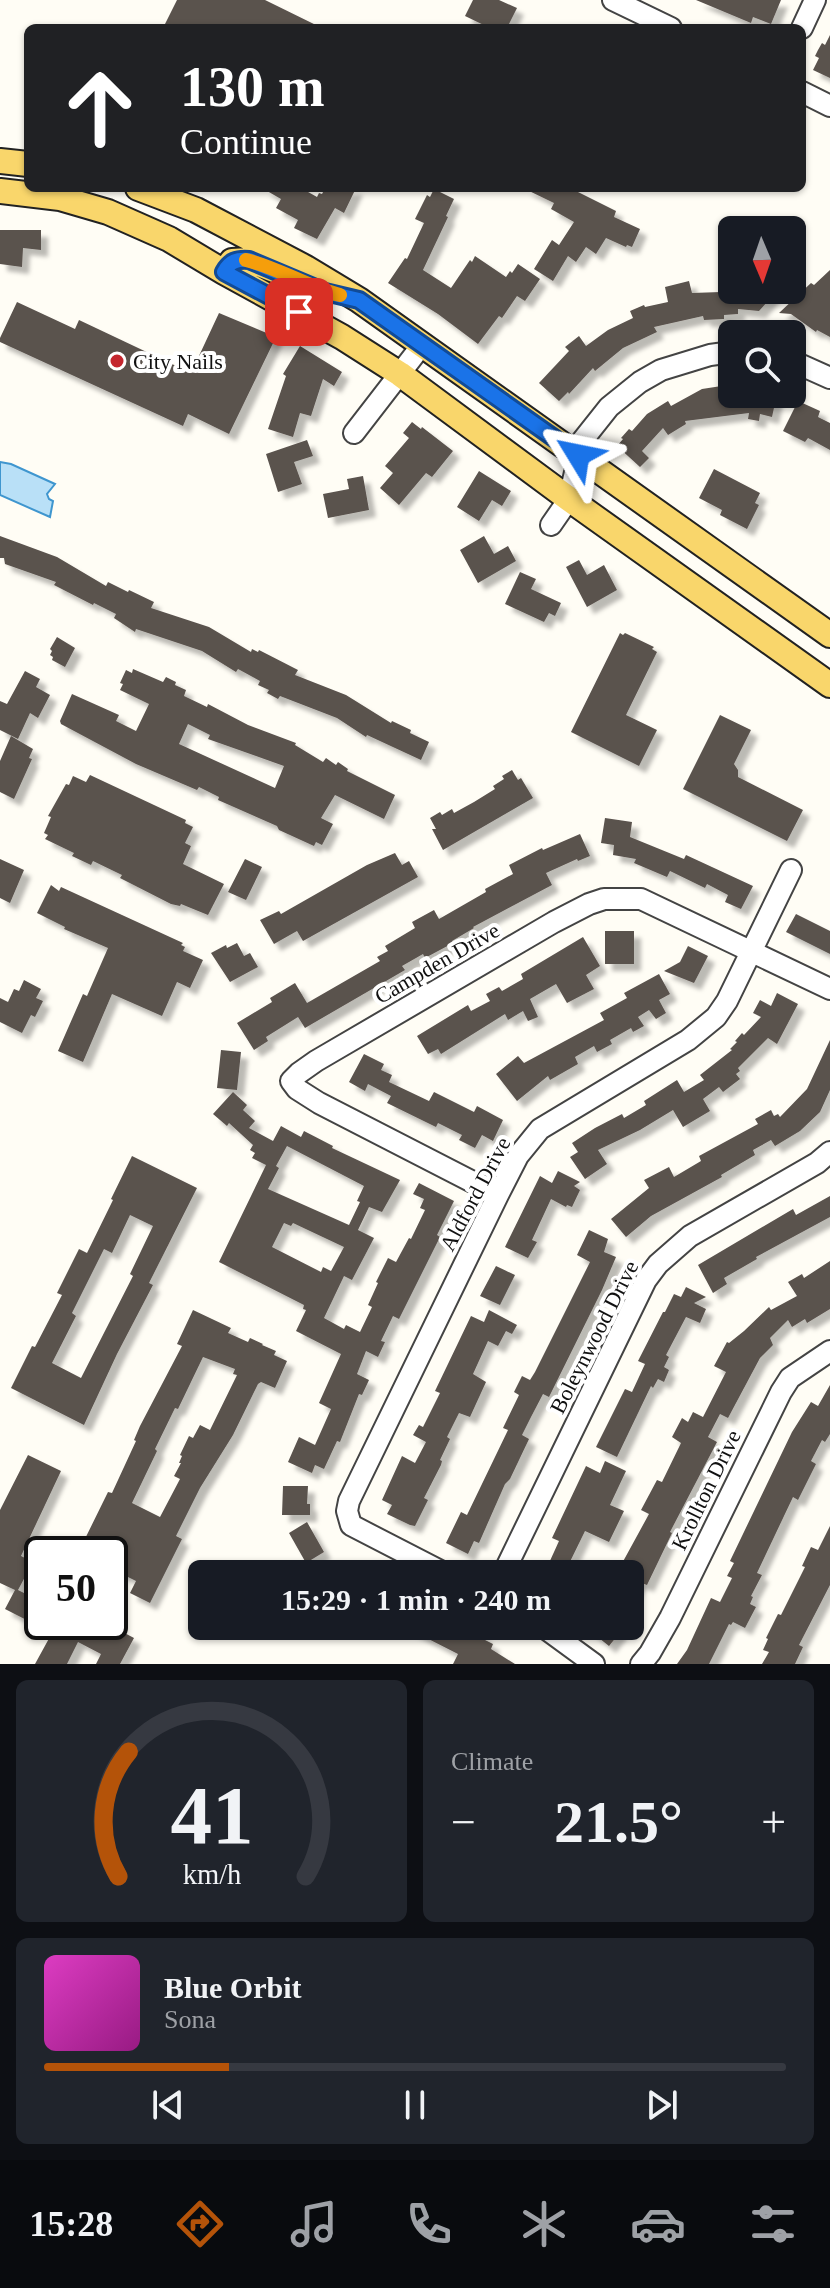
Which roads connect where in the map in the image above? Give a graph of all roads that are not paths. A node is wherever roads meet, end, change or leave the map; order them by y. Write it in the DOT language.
graph roads {
  1 [pos="613,0"];
  2 [pos="815,0"];
  3 [pos="663,24"];
  4 [pos="804,24"];
  5 [pos="806,94"];
  6 [pos="830,106"];
  7 [pos="0,161"];
  8 [pos="24,164"];
  9 [pos="0,191"];
  10 [pos="149,192"];
  11 [pos="224,272"];
  12 [pos="359,300"];
  13 [pos="422,345"];
  14 [pos="718,355"];
  15 [pos="806,367"];
  16 [pos="400,374"];
  17 [pos="830,378"];
  18 [pos="354,433"];
  19 [pos="578,455"];
  20 [pos="569,499"];
  21 [pos="551,525"];
  22 [pos="830,635"];
  23 [pos="830,685"];
  24 [pos="791,870"];
  25 [pos="751,950"];
  26 [pos="830,989"];
  27 [pos="830,1152"];
  28 [pos="498,1195"];
  29 [pos="830,1351"];
  30 [pos="419,1560"];
  31 [pos="510,1560"];
  32 [pos="561,1640"];
  33 [pos="594,1664"];
  34 [pos="641,1664"];
  1 -- 3 [label="street"];
  2 -- 4 [label="street"];
  5 -- 6 [label="street"];
  7 -- 8 [label="main road"];
  9 -- 11 [label="main road"];
  10 -- 12 [label="main road"];
  11 -- 12 [label="main road"];
  11 -- 16 [label="main road"];
  12 -- 13 [label="main road"];
  13 -- 16 [label="street"];
  13 -- 19 [label="main road"];
  14 -- 19 [label="street"];
  15 -- 17 [label="street"];
  16 -- 18 [label="street"];
  16 -- 20 [label="main road"];
  19 -- 20 [label="street"];
  19 -- 22 [label="main road"];
  20 -- 21 [label="street"];
  20 -- 23 [label="main road"];
  24 -- 25 [label="street, Aldford Drive"];
  25 -- 26 [label="street, Campden Drive"];
  25 -- 28 [label="street, Aldford Drive"];
  25 -- 28 [label="street, Campden Drive"];
  27 -- 31 [label="street, Boleynwood Drive"];
  28 -- 30 [label="street, Aldford Drive"];
  29 -- 34 [label="street, Krollton Drive"];
  32 -- 33 [label="street"];
}
